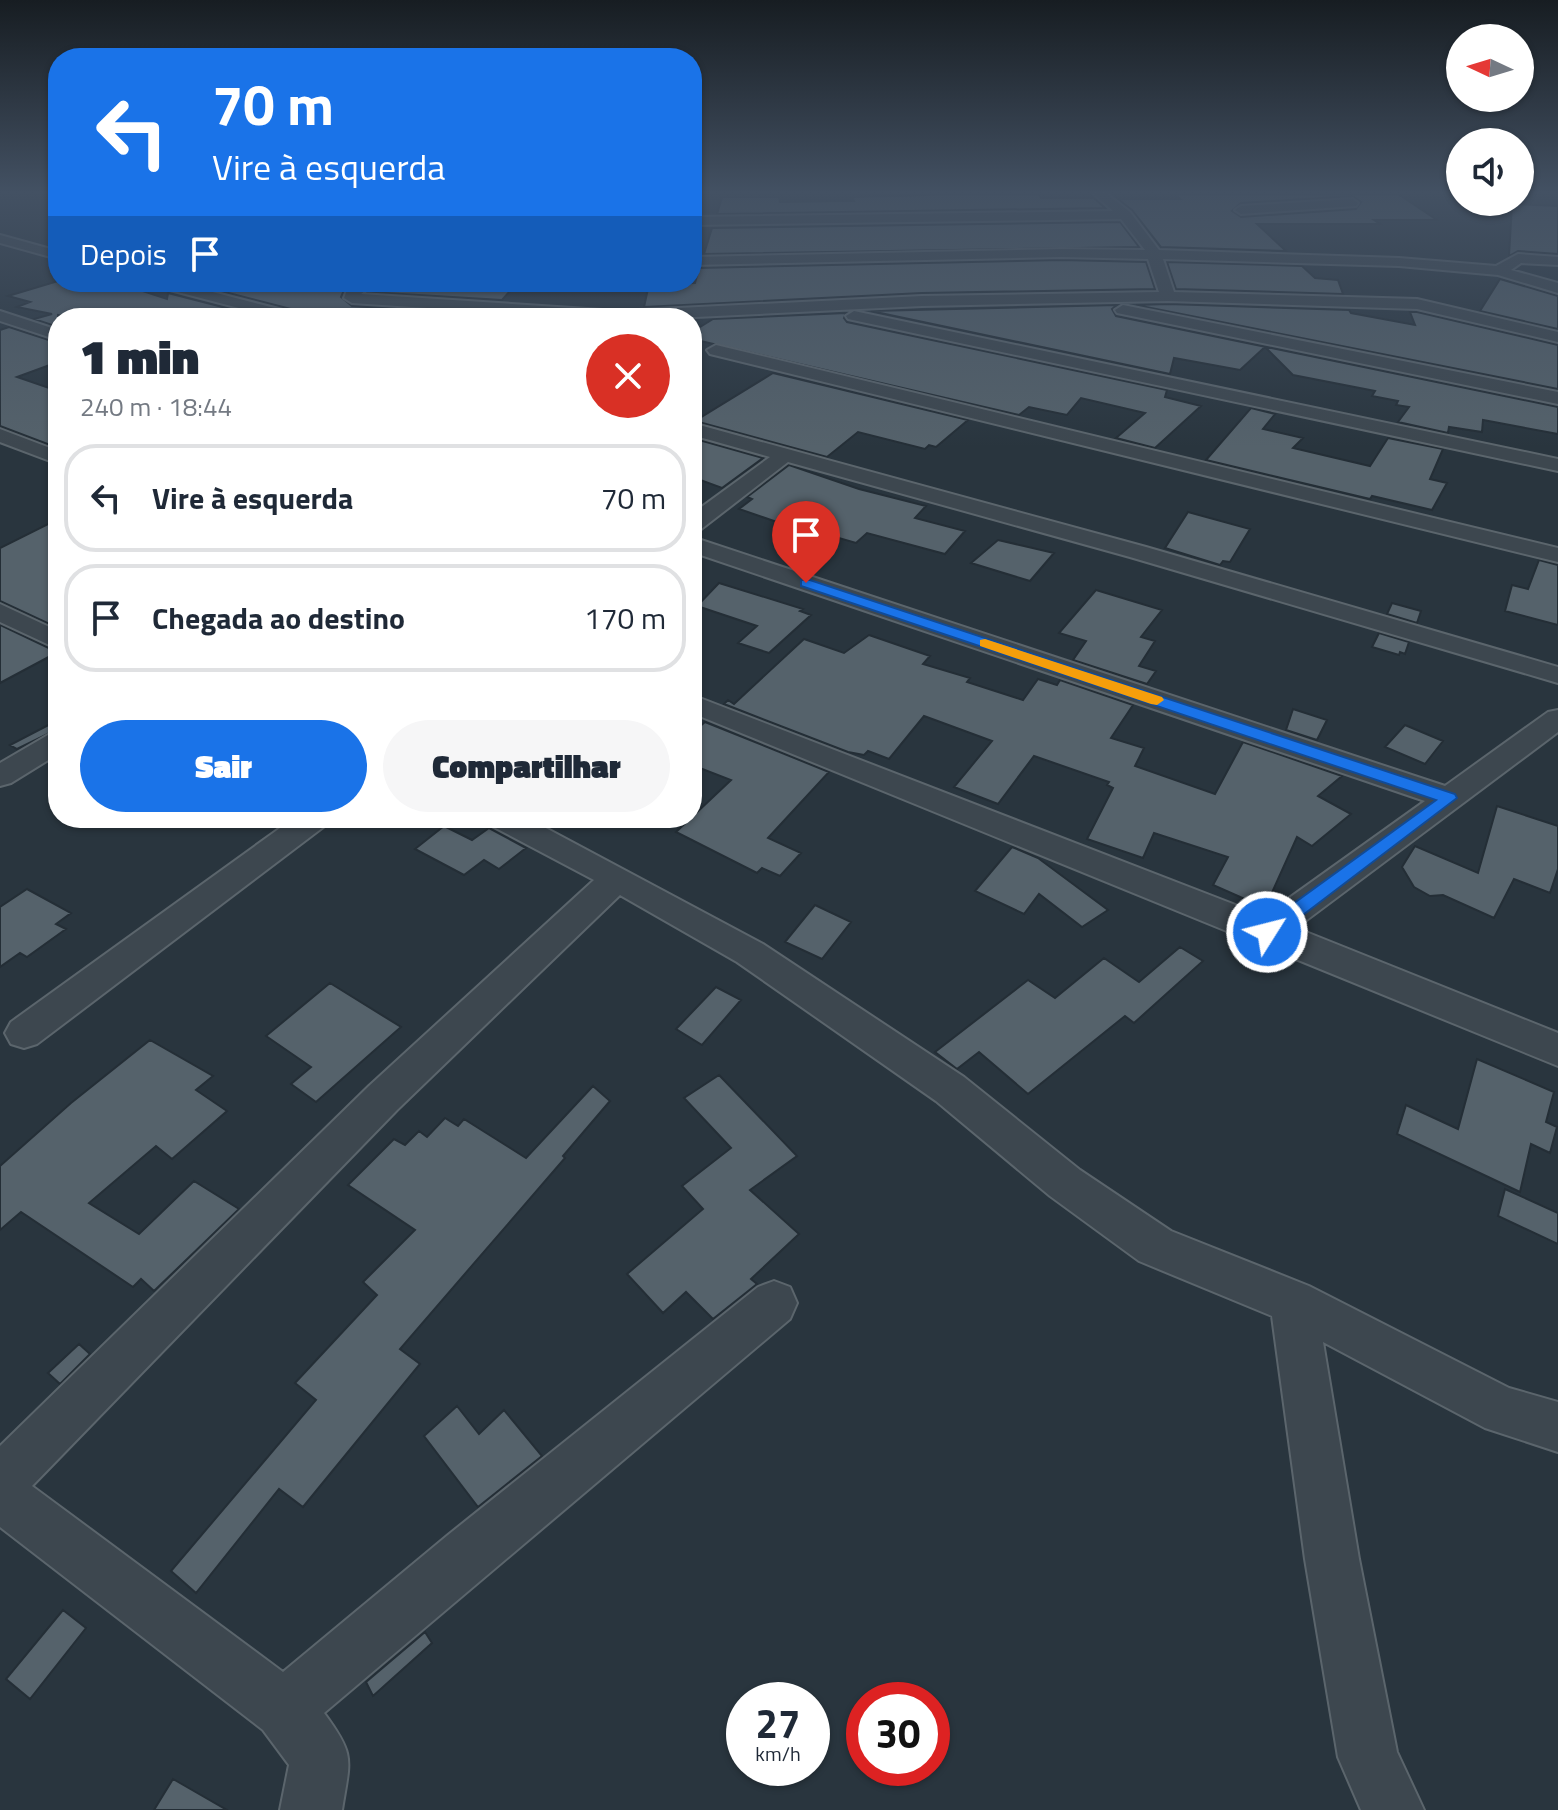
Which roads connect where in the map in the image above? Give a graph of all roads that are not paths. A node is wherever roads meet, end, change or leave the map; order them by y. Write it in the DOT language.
graph roads {
  1 [pos="1163,278"];
  2 [pos="1525,278"];
  3 [pos="1558,288"];
  4 [pos="195,292"];
  5 [pos="353,292"];
  6 [pos="1168,296"];
  7 [pos="1043,297"];
  8 [pos="808,306"];
  9 [pos="257,308"];
  10 [pos="479,308"];
  11 [pos="787,308"];
  12 [pos="702,313"];
  13 [pos="0,316"];
  14 [pos="48,332"];
  15 [pos="1558,337"];
  16 [pos="1558,398"];
  17 [pos="702,432"];
  18 [pos="0,435"];
  19 [pos="48,438"];
  20 [pos="28,446"];
  21 [pos="48,454"];
  22 [pos="786,454"];
  23 [pos="1558,465"];
  24 [pos="702,517"];
  25 [pos="702,547"];
  26 [pos="1558,555"];
  27 [pos="0,612"];
  28 [pos="48,636"];
  29 [pos="1558,675"];
  30 [pos="702,707"];
  31 [pos="1553,729"];
  32 [pos="48,747"];
  33 [pos="0,776"];
  34 [pos="1449,798"];
  35 [pos="301,828"];
  36 [pos="520,828"];
  37 [pos="617,878"];
  38 [pos="1267,932"];
  39 [pos="24,1033"];
  40 [pos="1558,1050"];
  41 [pos="1293,1302"];
  42 [pos="774,1303"];
  43 [pos="1558,1427"];
  44 [pos="0,1482"];
  45 [pos="0,1495"];
  46 [pos="284,1709"];
  47 [pos="311,1810"];
  48 [pos="1393,1810"];
  1 -- 6 [label="street"];
  2 -- 3 [label="street"];
  4 -- 9 [label="street"];
  5 -- 10 [label="street"];
  6 -- 7 [label="street"];
  6 -- 15 [label="street"];
  7 -- 8 [label="street"];
  7 -- 16 [label="street"];
  8 -- 11 [label="street"];
  8 -- 23 [label="street"];
  11 -- 12 [label="street"];
  11 -- 26 [label="street"];
  13 -- 14 [label="street"];
  17 -- 22 [label="street"];
  18 -- 20 [label="street"];
  19 -- 20 [label="street"];
  20 -- 21 [label="street"];
  22 -- 24 [label="street"];
  22 -- 29 [label="street"];
  25 -- 34 [label="street"];
  27 -- 28 [label="street"];
  30 -- 38 [label="street"];
  31 -- 34 [label="street"];
  32 -- 33 [label="street"];
  34 -- 38 [label="street"];
  35 -- 39 [label="street"];
  36 -- 37 [label="street"];
  37 -- 41 [label="street"];
  37 -- 44 [label="street"];
  38 -- 40 [label="street"];
  41 -- 43 [label="street"];
  41 -- 48 [label="street"];
  42 -- 46 [label="street"];
  45 -- 46 [label="street"];
  46 -- 47 [label="street"];
}
